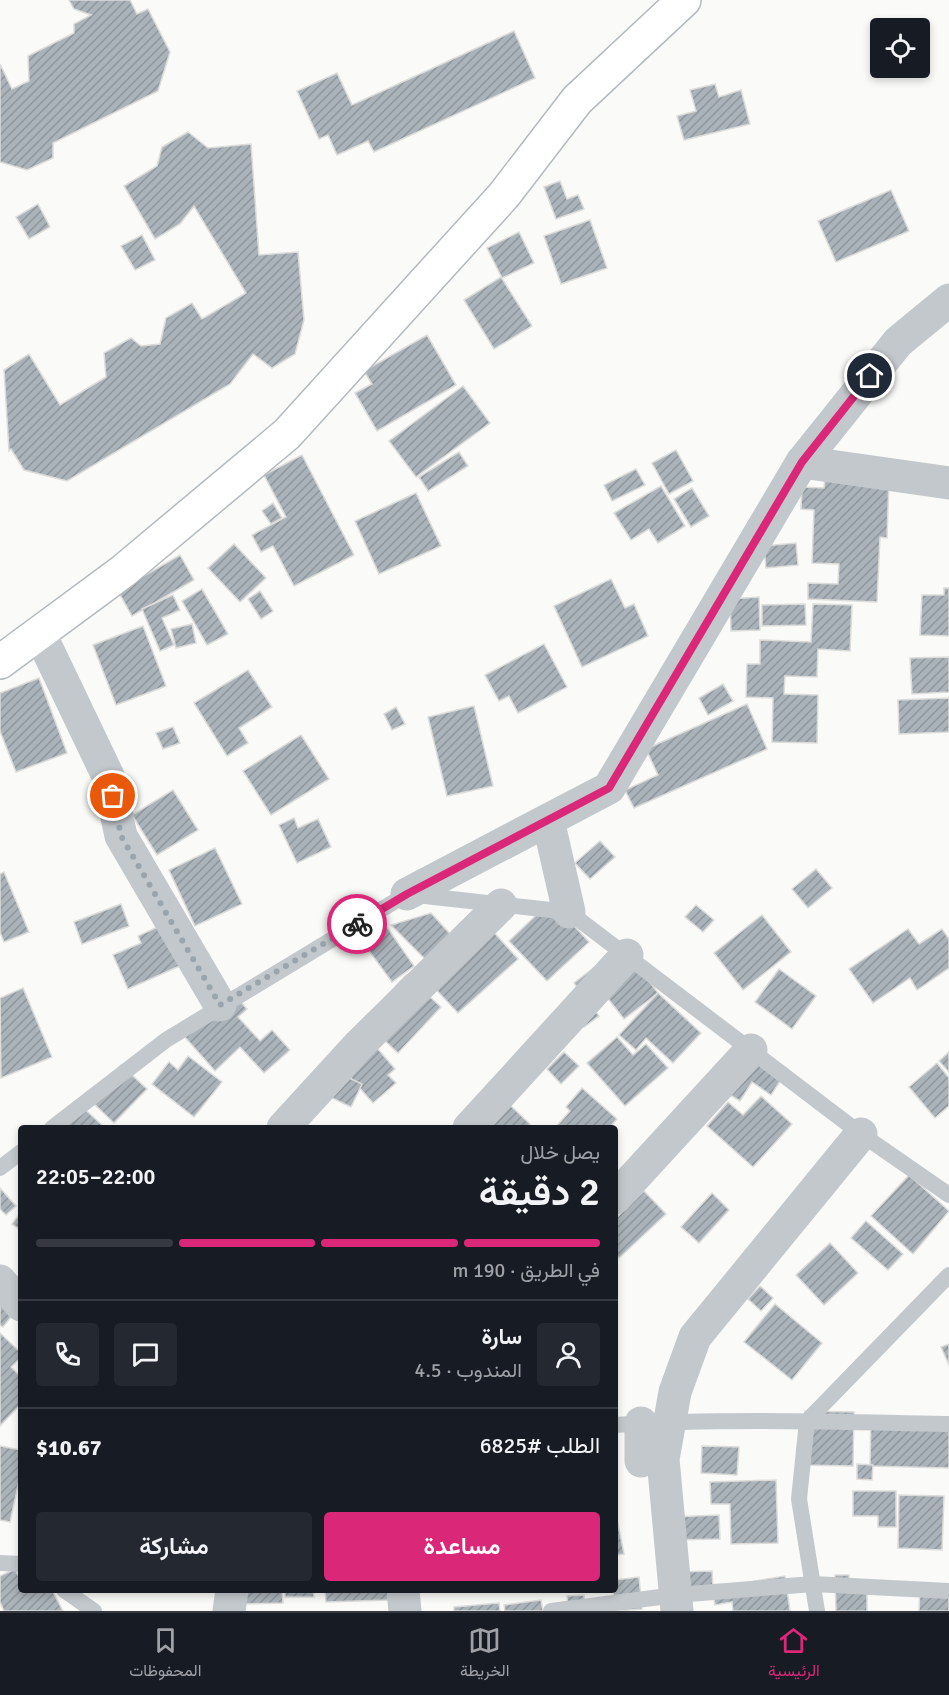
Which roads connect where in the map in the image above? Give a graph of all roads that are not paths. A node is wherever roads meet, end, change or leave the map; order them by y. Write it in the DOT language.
graph roads {
  1 [pos="684,0"];
  2 [pos="949,300"];
  3 [pos="802,462"];
  4 [pos="949,483"];
  5 [pos="40,634"];
  6 [pos="0,662"];
  7 [pos="548,820"];
  8 [pos="407,894"];
  9 [pos="501,904"];
  10 [pos="569,912"];
  11 [pos="627,955"];
  12 [pos="220,1005"];
  13 [pos="751,1050"];
  14 [pos="56,1125"];
  15 [pos="287,1125"];
  16 [pos="472,1125"];
  17 [pos="861,1134"];
  18 [pos="18,1154"];
  19 [pos="0,1168"];
  20 [pos="618,1195"];
  21 [pos="949,1195"];
  22 [pos="949,1275"];
  23 [pos="0,1281"];
  24 [pos="18,1302"];
  25 [pos="807,1421"];
  26 [pos="642,1423"];
  27 [pos="949,1424"];
  28 [pos="640,1461"];
  29 [pos="0,1563"];
  30 [pos="18,1564"];
  31 [pos="813,1584"];
  32 [pos="949,1591"];
  33 [pos="68,1593"];
  34 [pos="232,1593"];
  35 [pos="403,1593"];
  36 [pos="676,1603"];
  37 [pos="94,1611"];
  38 [pos="229,1611"];
  39 [pos="405,1611"];
  40 [pos="551,1611"];
  41 [pos="817,1611"];
  1 -- 5 [label="street"];
  2 -- 3 [label="street"];
  3 -- 4 [label="street"];
  3 -- 7 [label="street"];
  5 -- 6 [label="street"];
  5 -- 12 [label="street"];
  7 -- 8 [label="street"];
  7 -- 10 [label="street"];
  8 -- 9 [label="lane"];
  8 -- 12 [label="lane"];
  9 -- 10 [label="lane"];
  9 -- 15 [label="street"];
  10 -- 11 [label="lane"];
  11 -- 13 [label="lane"];
  11 -- 16 [label="street"];
  12 -- 14 [label="lane"];
  13 -- 17 [label="lane"];
  13 -- 20 [label="street"];
  17 -- 21 [label="lane"];
  17 -- 26 [label="street"];
  18 -- 19 [label="lane"];
  22 -- 25 [label="lane"];
  23 -- 24 [label="street"];
  25 -- 26 [label="lane"];
  25 -- 27 [label="lane"];
  25 -- 31 [label="lane"];
  26 -- 28 [label="street"];
  26 -- 36 [label="street"];
  29 -- 30 [label="lane"];
  31 -- 32 [label="lane"];
  31 -- 36 [label="lane"];
  31 -- 41 [label="lane"];
  33 -- 37 [label="lane"];
  34 -- 38 [label="street"];
  35 -- 39 [label="street"];
  36 -- 40 [label="lane"];
}
